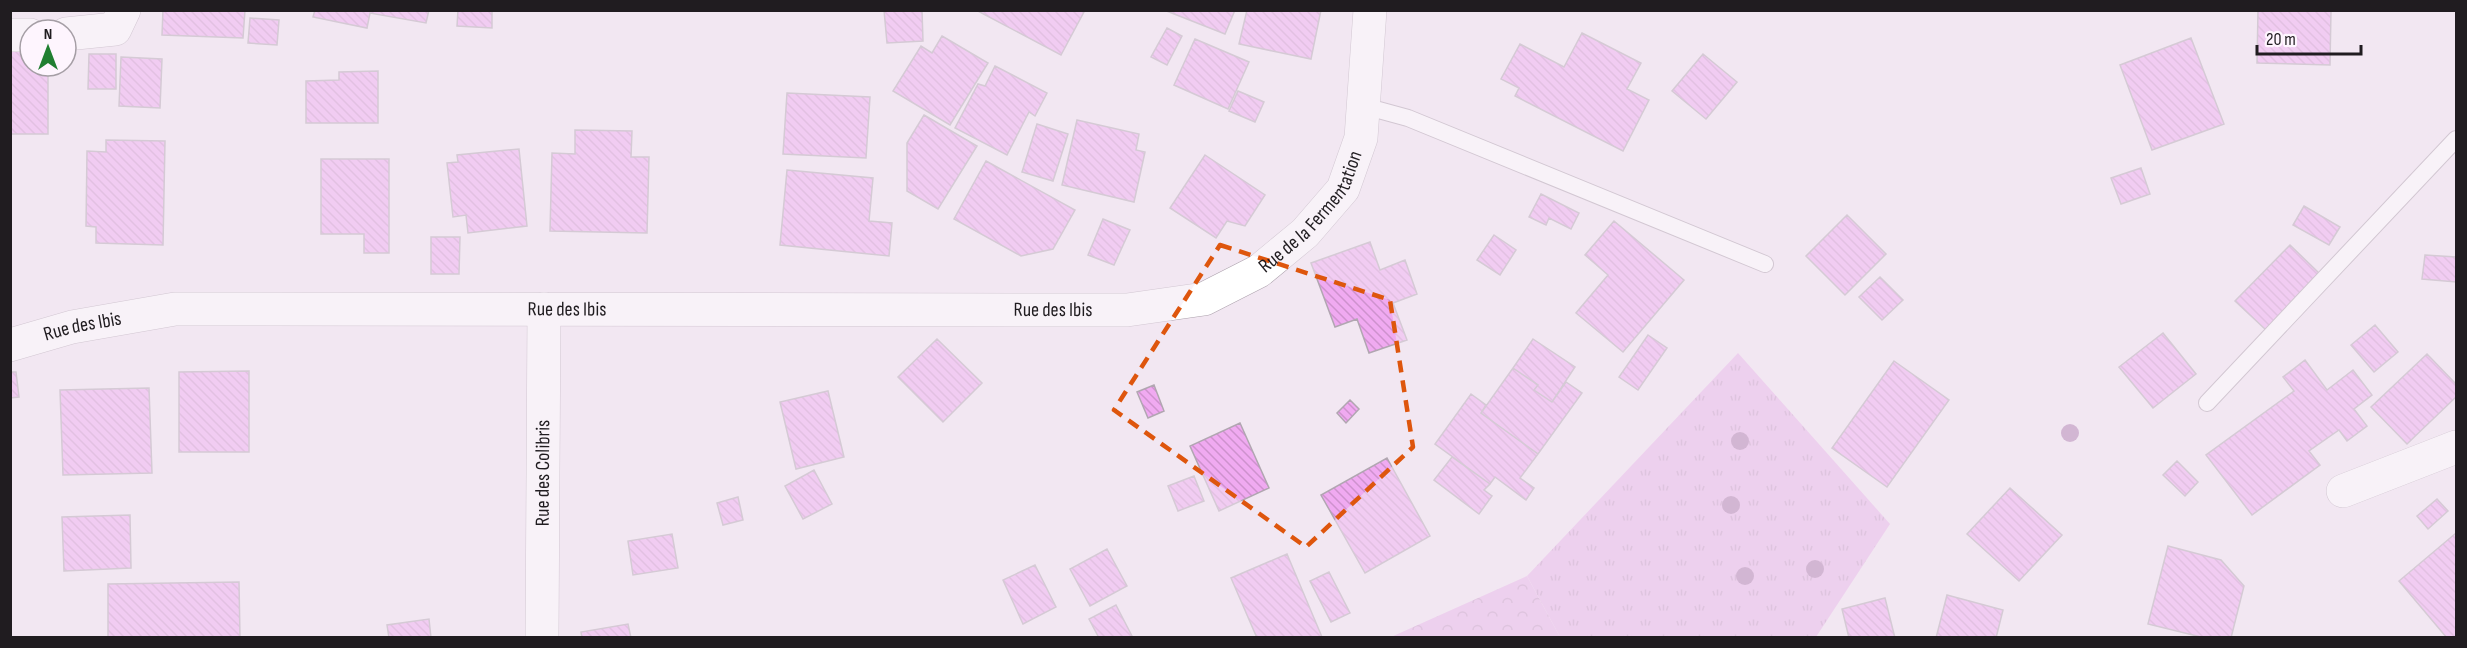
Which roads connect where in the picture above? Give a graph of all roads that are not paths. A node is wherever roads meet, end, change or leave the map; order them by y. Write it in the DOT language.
graph roads {
  1 [pos="124,10"];
  2 [pos="1370,10"];
  3 [pos="78,33"];
  4 [pos="1364,106"];
  5 [pos="2457,139"];
  6 [pos="1765,264"];
  7 [pos="544,309"];
  8 [pos="1127,310"];
  9 [pos="10,345"];
  10 [pos="2207,403"];
  11 [pos="2457,447"];
  12 [pos="2343,491"];
  13 [pos="542,638"];
  1 -- 3 [label="street"];
  2 -- 4 [label="street, Rue de la Fermentation"];
  4 -- 6 [label="lane"];
  4 -- 8 [label="street, Rue de la Fermentation"];
  5 -- 10 [label="lane"];
  7 -- 8 [label="street, Rue des Ibis"];
  7 -- 9 [label="street, Rue des Ibis"];
  7 -- 13 [label="street, Rue des Colibris"];
  11 -- 12 [label="street"];
}
